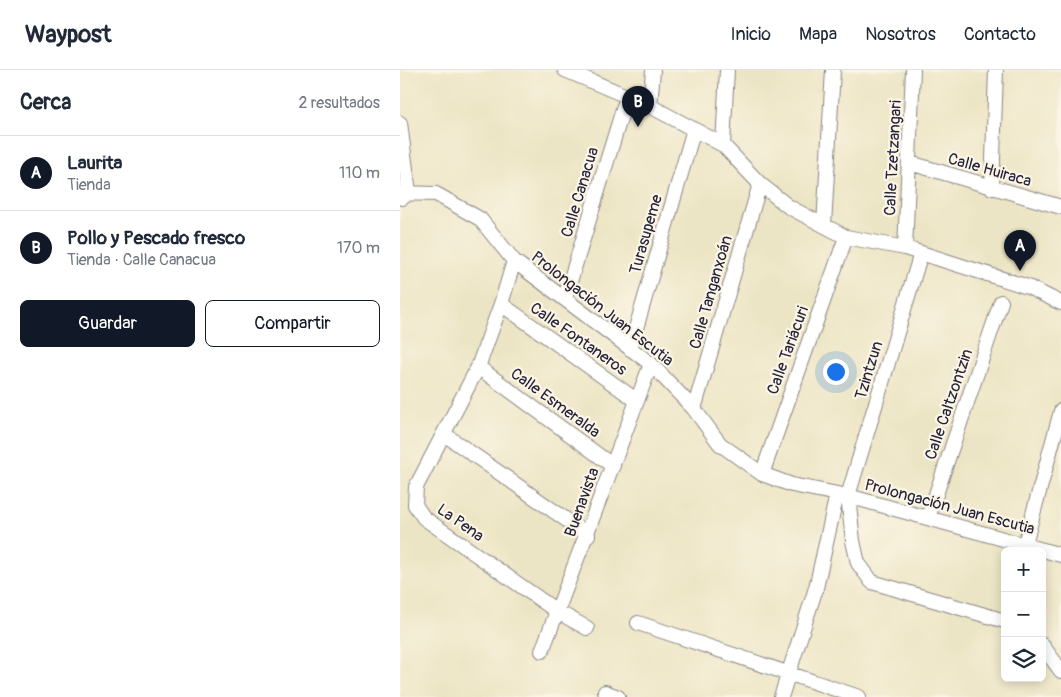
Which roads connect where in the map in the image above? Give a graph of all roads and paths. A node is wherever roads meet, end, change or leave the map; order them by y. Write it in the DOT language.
graph roads {
  1 [pos="653,70"];
  2 [pos="727,70"];
  3 [pos="833,70"];
  4 [pos="913,70"];
  5 [pos="996,70"];
  6 [pos="567,71"];
  7 [pos="627,96"];
  8 [pos="650,106"];
  9 [pos="400,124"];
  10 [pos="694,129"];
  11 [pos="723,144"];
  12 [pos="910,164"];
  13 [pos="760,184"];
  14 [pos="992,188"];
  15 [pos="403,195"];
  16 [pos="1061,207"];
  17 [pos="824,225"];
  18 [pos="846,237"];
  19 [pos="905,248"];
  20 [pos="921,253"];
  21 [pos="514,261"];
  22 [pos="565,298"];
  23 [pos="1001,302"];
  24 [pos="1061,303"];
  25 [pos="501,304"];
  26 [pos="630,349"];
  27 [pos="651,364"];
  28 [pos="478,367"];
  29 [pos="636,400"];
  30 [pos="694,409"];
  31 [pos="1061,412"];
  32 [pos="444,434"];
  33 [pos="1057,437"];
  34 [pos="613,466"];
  35 [pos="762,474"];
  36 [pos="843,495"];
  37 [pos="928,518"];
  38 [pos="588,535"];
  39 [pos="1024,547"];
  40 [pos="1046,552"];
  41 [pos="1061,555"];
  42 [pos="558,612"];
  43 [pos="1001,617"];
  44 [pos="638,623"];
  45 [pos="587,628"];
  46 [pos="1046,650"];
  47 [pos="542,651"];
  48 [pos="1061,671"];
  49 [pos="789,672"];
  50 [pos="781,697"];
  51 [pos="860,697"];
  1 -- 8 [label="street"];
  2 -- 11 [label="street"];
  3 -- 17 [label="street"];
  4 -- 12 [label="street, Calle Tzetzangari"];
  5 -- 14 [label="street"];
  6 -- 7 [label="street"];
  7 -- 8 [label="street"];
  7 -- 22 [label="street, Calle Canacua"];
  8 -- 10 [label="street"];
  9 -- 15 [label="street"];
  10 -- 11 [label="street"];
  10 -- 26 [label="street, Turasupeme"];
  11 -- 13 [label="street"];
  12 -- 14 [label="street, Calle Huiraca"];
  12 -- 19 [label="street, Calle Tzetzangari"];
  13 -- 17 [label="street"];
  13 -- 30 [label="street, Calle Tanganxoán"];
  14 -- 16 [label="street, Calle Huiraca"];
  15 -- 21 [label="street, Prolongación Juan Escutia"];
  17 -- 18 [label="street"];
  18 -- 19 [label="street"];
  18 -- 35 [label="street, Calle Tariácuri"];
  19 -- 20 [label="street"];
  20 -- 24 [label="street"];
  20 -- 36 [label="street, Tzintzun"];
  21 -- 22 [label="street, Prolongación Juan Escutia"];
  21 -- 25 [label="street, La Pena"];
  22 -- 26 [label="street, Prolongación Juan Escutia"];
  23 -- 37 [label="street, Calle Caltzontzin"];
  25 -- 28 [label="street, La Pena"];
  25 -- 29 [label="street, Calle Fontaneros"];
  26 -- 27 [label="street, Prolongación Juan Escutia"];
  27 -- 29 [label="street, Buenavista"];
  27 -- 30 [label="street, Prolongación Juan Escutia"];
  28 -- 32 [label="street, La Pena"];
  28 -- 34 [label="street, Calle Esmeralda"];
  29 -- 34 [label="street, Buenavista"];
  30 -- 35 [label="street, Prolongación Juan Escutia"];
  31 -- 33 [label="street"];
  32 -- 38 [label="street"];
  32 -- 42 [label="street, La Pena"];
  33 -- 39 [label="street"];
  34 -- 38 [label="street, Buenavista"];
  35 -- 36 [label="street, Prolongación Juan Escutia"];
  36 -- 37 [label="street, Prolongación Juan Escutia"];
  36 -- 43 [label="street"];
  36 -- 49 [label="street, Tzintzun"];
  37 -- 39 [label="street, Prolongación Juan Escutia"];
  38 -- 42 [label="street, Buenavista"];
  40 -- 41 [label="street, Prolongación Juan Escutia"];
  42 -- 45 [label="street, La Pena"];
  42 -- 47 [label="street, Buenavista"];
  44 -- 49 [label="street"];
  46 -- 48 [label="street"];
  49 -- 50 [label="street, Tzintzun"];
  49 -- 51 [label="street"];
}
